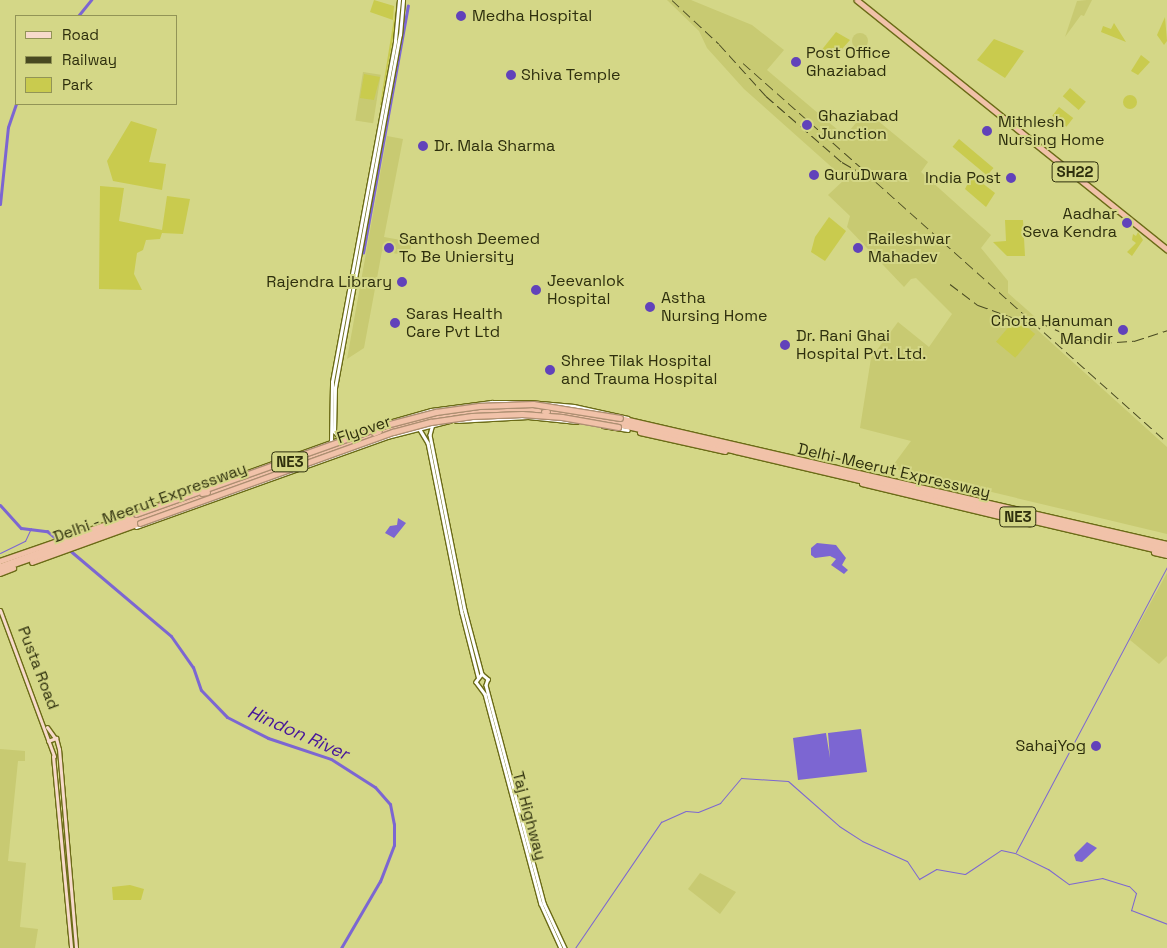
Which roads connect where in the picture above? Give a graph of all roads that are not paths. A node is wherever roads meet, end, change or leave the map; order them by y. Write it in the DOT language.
graph roads {
  1 [pos="401,0"];
  2 [pos="857,0"];
  3 [pos="861,0"];
  4 [pos="388,90"];
  5 [pos="1164,245"];
  6 [pos="349,260"];
  7 [pos="354,262"];
  8 [pos="332,399"];
  9 [pos="547,408"];
  10 [pos="546,418"];
  11 [pos="629,420"];
  12 [pos="433,424"];
  13 [pos="374,426"];
  14 [pos="643,426"];
  15 [pos="419,428"];
  16 [pos="628,430"];
  17 [pos="659,433"];
  18 [pos="378,436"];
  19 [pos="340,438"];
  20 [pos="331,442"];
  21 [pos="429,442"];
  22 [pos="878,482"];
  23 [pos="897,486"];
  24 [pos="934,488"];
  25 [pos="204,492"];
  26 [pos="928,499"];
  27 [pos="208,501"];
  28 [pos="123,518"];
  29 [pos="120,530"];
  30 [pos="92,535"];
  31 [pos="1167,544"];
  32 [pos="46,551"];
  33 [pos="1167,552"];
  34 [pos="25,559"];
  35 [pos="0,561"];
  36 [pos="0,566"];
  37 [pos="0,571"];
  38 [pos="0,605"];
  39 [pos="0,610"];
  40 [pos="480,675"];
  41 [pos="56,738"];
  42 [pos="48,741"];
  43 [pos="58,754"];
  44 [pos="53,756"];
  45 [pos="55,765"];
  46 [pos="51,768"];
  47 [pos="71,948"];
  48 [pos="76,948"];
  49 [pos="563,948"];
  1 -- 4 [label="main road"];
  2 -- 5 [label="highway, SH22"];
  3 -- 5 [label="highway, SH22"];
  4 -- 7 [label="main road"];
  4 -- 8 [label="main road"];
  6 -- 7 [label="main road"];
  7 -- 8 [label="main road"];
  8 -- 19 [label="main road"];
  8 -- 20 [label="main road"];
  9 -- 10 [label="main road"];
  9 -- 11 [label="main road"];
  9 -- 13 [label="main road"];
  9 -- 14 [label="highway, Delhi - Meerut Expressway / NE3"];
  9 -- 17 [label="highway, Delhi - Meerut Expressway / NE3"];
  9 -- 18 [label="highway, Delhi - Meerut Expressway / NE3"];
  10 -- 12 [label="main road"];
  10 -- 16 [label="main road"];
  11 -- 22 [label="highway, Flyover"];
  11 -- 28 [label="highway, Flyover, bridge"];
  12 -- 15 [label="main road"];
  12 -- 21 [label="main road"];
  13 -- 18 [label="main road"];
  13 -- 19 [label="main road"];
  14 -- 22 [label="highway, Delhi-Meerut Expressway / NE3"];
  15 -- 18 [label="main road"];
  15 -- 21 [label="main road"];
  16 -- 22 [label="highway, Flyover"];
  16 -- 29 [label="highway, Flyover, bridge"];
  17 -- 22 [label="highway, Delhi-Meerut Expressway / NE3"];
  18 -- 25 [label="highway, Delhi - Meerut Expressway / NE3"];
  18 -- 27 [label="main road"];
  19 -- 20 [label="main road"];
  20 -- 25 [label="main road"];
  21 -- 40 [label="main road"];
  21 -- 40 [label="main road"];
  22 -- 23 [label="highway, Delhi-Meerut Expressway / NE3"];
  22 -- 24 [label="highway"];
  22 -- 26 [label="highway"];
  23 -- 24 [label="highway"];
  23 -- 26 [label="highway"];
  23 -- 33 [label="highway, Delhi-Meerut Expressway / NE3"];
  23 -- 33 [label="highway, Delhi-Meerut Expressway / NE3"];
  24 -- 31 [label="highway"];
  25 -- 27 [label="main road"];
  25 -- 28 [label="main road"];
  25 -- 30 [label="highway, Delhi - Meerut Expressway / NE3"];
  26 -- 33 [label="highway"];
  27 -- 29 [label="main road"];
  28 -- 30 [label="highway, Flyover"];
  29 -- 30 [label="highway, Flyover"];
  30 -- 32 [label="highway, Delhi - Meerut Expressway / NE3"];
  32 -- 34 [label="highway, Delhi - Meerut Expressway / NE3"];
  32 -- 34 [label="highway"];
  34 -- 35 [label="highway"];
  34 -- 36 [label="highway, Delhi - Meerut Expressway / NE3"];
  34 -- 37 [label="highway"];
  38 -- 41 [label="main road, Pusta Road"];
  39 -- 42 [label="main road, Pusta Road"];
  40 -- 49 [label="main road"];
  40 -- 49 [label="main road, Taj Highway"];
  41 -- 42 [label="main road"];
  41 -- 43 [label="main road"];
  42 -- 44 [label="main road, Pusta Road"];
  43 -- 44 [label="main road"];
  43 -- 48 [label="main road"];
  44 -- 45 [label="main road, Pusta Road"];
  45 -- 46 [label="main road"];
  45 -- 47 [label="main road, Pusta Road"];
}
